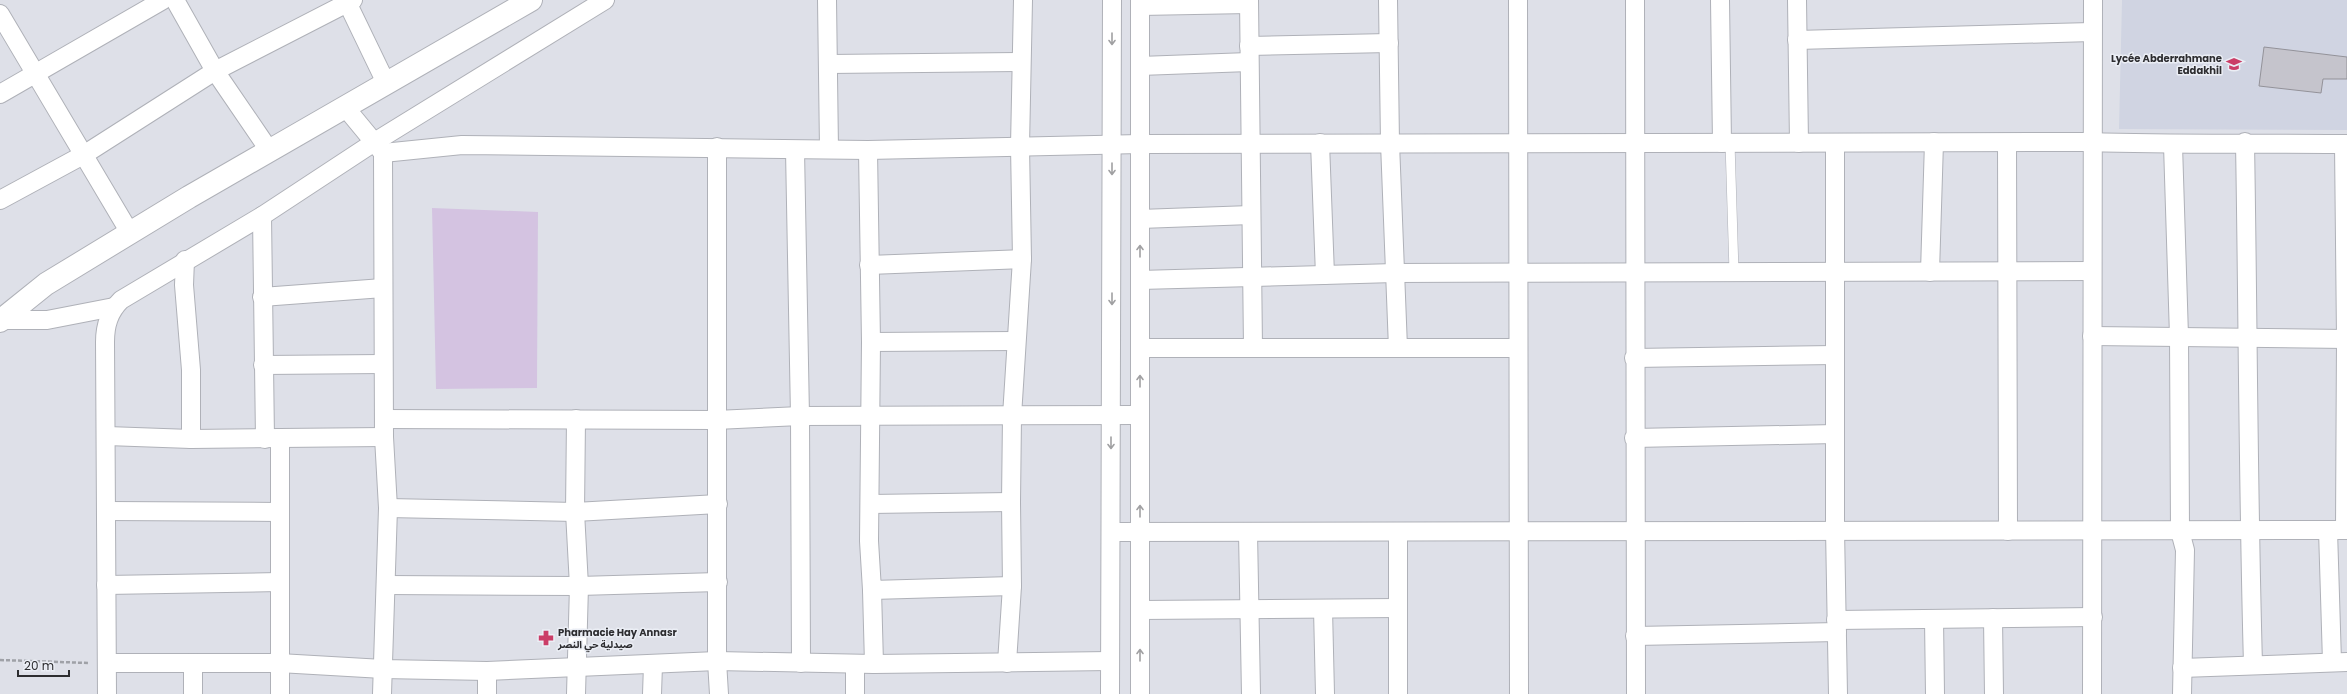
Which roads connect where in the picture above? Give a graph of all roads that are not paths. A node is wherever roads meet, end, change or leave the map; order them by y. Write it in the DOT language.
graph roads {
  1 [pos="162,0"];
  2 [pos="175,0"];
  3 [pos="530,0"];
  4 [pos="604,0"];
  5 [pos="827,0"];
  6 [pos="1023,0"];
  7 [pos="1112,0"];
  8 [pos="1388,0"];
  9 [pos="1518,0"];
  10 [pos="1635,0"];
  11 [pos="1720,0"];
  12 [pos="1797,0"];
  13 [pos="2093,0"];
  14 [pos="349,1"];
  15 [pos="1249,2"];
  16 [pos="1140,3"];
  17 [pos="0,14"];
  18 [pos="2092,32"];
  19 [pos="1797,40"];
  20 [pos="1388,44"];
  21 [pos="1249,54"];
  22 [pos="1021,62"];
  23 [pos="829,64"];
  24 [pos="1140,66"];
  25 [pos="215,71"];
  26 [pos="37,74"];
  27 [pos="386,83"];
  28 [pos="0,94"];
  29 [pos="345,107"];
  30 [pos="1634,142"];
  31 [pos="1934,142"];
  32 [pos="2091,142"];
  33 [pos="2245,142"];
  34 [pos="1250,143"];
  35 [pos="1320,143"];
  36 [pos="1390,143"];
  37 [pos="1726,143"];
  38 [pos="1798,143"];
  39 [pos="1835,143"];
  40 [pos="2007,143"];
  41 [pos="1113,144"];
  42 [pos="1140,144"];
  43 [pos="1518,144"];
  44 [pos="2345,144"];
  45 [pos="2173,145"];
  46 [pos="1020,146"];
  47 [pos="717,147"];
  48 [pos="378,148"];
  49 [pos="829,148"];
  50 [pos="269,150"];
  51 [pos="795,150"];
  52 [pos="868,150"];
  53 [pos="85,154"];
  54 [pos="0,200"];
  55 [pos="1251,215"];
  56 [pos="262,216"];
  57 [pos="1140,219"];
  58 [pos="130,233"];
  59 [pos="185,260"];
  60 [pos="1022,260"];
  61 [pos="869,266"];
  62 [pos="2092,271"];
  63 [pos="1518,272"];
  64 [pos="1634,272"];
  65 [pos="1734,272"];
  66 [pos="1835,272"];
  67 [pos="1930,272"];
  68 [pos="2007,272"];
  69 [pos="1395,273"];
  70 [pos="1325,275"];
  71 [pos="1252,277"];
  72 [pos="1140,280"];
  73 [pos="383,288"];
  74 [pos="262,297"];
  75 [pos="114,307"];
  76 [pos="0,320"];
  77 [pos="2092,336"];
  78 [pos="2179,336"];
  79 [pos="2248,336"];
  80 [pos="2347,339"];
  81 [pos="871,342"];
  82 [pos="1016,342"];
  83 [pos="1140,348"];
  84 [pos="1253,348"];
  85 [pos="1398,348"];
  86 [pos="1518,348"];
  87 [pos="1835,355"];
  88 [pos="1634,358"];
  89 [pos="383,364"];
  90 [pos="263,365"];
  91 [pos="1111,415"];
  92 [pos="1140,415"];
  93 [pos="800,416"];
  94 [pos="871,416"];
  95 [pos="1012,416"];
  96 [pos="384,419"];
  97 [pos="576,419"];
  98 [pos="716,420"];
  99 [pos="1835,434"];
  100 [pos="106,436"];
  101 [pos="384,437"];
  102 [pos="1634,438"];
  103 [pos="191,439"];
  104 [pos="273,439"];
  105 [pos="1010,502"];
  106 [pos="718,504"];
  107 [pos="870,504"];
  108 [pos="388,508"];
  109 [pos="106,511"];
  110 [pos="279,512"];
  111 [pos="576,512"];
  112 [pos="1835,529"];
  113 [pos="2008,530"];
  114 [pos="2340,530"];
  115 [pos="2094,531"];
  116 [pos="2180,531"];
  117 [pos="2249,531"];
  118 [pos="1111,532"];
  119 [pos="1140,532"];
  120 [pos="1248,532"];
  121 [pos="1398,532"];
  122 [pos="1518,532"];
  123 [pos="1635,532"];
  124 [pos="279,582"];
  125 [pos="718,582"];
  126 [pos="106,585"];
  127 [pos="386,585"];
  128 [pos="579,586"];
  129 [pos="1012,586"];
  130 [pos="872,590"];
  131 [pos="1398,608"];
  132 [pos="1323,609"];
  133 [pos="1140,610"];
  134 [pos="1250,610"];
  135 [pos="2093,617"];
  136 [pos="1934,618"];
  137 [pos="1993,618"];
  138 [pos="1837,626"];
  139 [pos="1635,636"];
  140 [pos="717,661"];
  141 [pos="1110,661"];
  142 [pos="2339,662"];
  143 [pos="107,663"];
  144 [pos="193,663"];
  145 [pos="279,663"];
  146 [pos="802,663"];
  147 [pos="1007,663"];
  148 [pos="855,664"];
  149 [pos="874,664"];
  150 [pos="2253,664"];
  151 [pos="652,665"];
  152 [pos="577,666"];
  153 [pos="2182,668"];
  154 [pos="383,669"];
  155 [pos="487,671"];
  156 [pos="107,694"];
  157 [pos="193,694"];
  158 [pos="280,694"];
  159 [pos="382,694"];
  160 [pos="487,694"];
  161 [pos="576,694"];
  162 [pos="652,694"];
  163 [pos="720,694"];
  164 [pos="855,694"];
  165 [pos="1110,694"];
  166 [pos="1140,694"];
  167 [pos="1251,694"];
  168 [pos="1326,694"];
  169 [pos="1398,694"];
  170 [pos="1519,694"];
  171 [pos="1636,694"];
  172 [pos="1838,694"];
  173 [pos="1935,694"];
  174 [pos="1994,694"];
  175 [pos="2092,694"];
  176 [pos="2182,694"];
  1 -- 26 [label="street"];
  2 -- 25 [label="street"];
  3 -- 27 [label="street"];
  4 -- 48 [label="street"];
  5 -- 23 [label="street"];
  6 -- 22 [label="street"];
  7 -- 41 [label="street, one-way"];
  8 -- 20 [label="street"];
  9 -- 43 [label="street"];
  10 -- 30 [label="street"];
  11 -- 37 [label="street"];
  12 -- 19 [label="street"];
  13 -- 18 [label="street"];
  14 -- 25 [label="street"];
  14 -- 27 [label="street"];
  15 -- 16 [label="street"];
  15 -- 21 [label="street"];
  16 -- 24 [label="street"];
  17 -- 26 [label="street"];
  18 -- 19 [label="street"];
  18 -- 32 [label="street"];
  19 -- 38 [label="street"];
  20 -- 21 [label="street"];
  20 -- 36 [label="street"];
  21 -- 24 [label="street"];
  21 -- 34 [label="street"];
  22 -- 23 [label="street"];
  22 -- 46 [label="street"];
  23 -- 49 [label="street"];
  24 -- 42 [label="street"];
  25 -- 50 [label="street"];
  25 -- 53 [label="street"];
  26 -- 28 [label="street"];
  26 -- 53 [label="street"];
  27 -- 29 [label="street"];
  29 -- 48 [label="street"];
  29 -- 50 [label="street"];
  30 -- 37 [label="street"];
  30 -- 43 [label="street"];
  30 -- 64 [label="street"];
  31 -- 39 [label="street"];
  31 -- 40 [label="street"];
  31 -- 67 [label="street"];
  32 -- 40 [label="street"];
  32 -- 45 [label="street"];
  32 -- 62 [label="street"];
  33 -- 44 [label="street"];
  33 -- 45 [label="street"];
  33 -- 79 [label="street"];
  34 -- 35 [label="street"];
  34 -- 42 [label="street"];
  34 -- 55 [label="street"];
  35 -- 36 [label="street"];
  35 -- 70 [label="street"];
  36 -- 43 [label="street"];
  36 -- 69 [label="street"];
  37 -- 38 [label="street"];
  37 -- 65 [label="lane"];
  38 -- 39 [label="street"];
  39 -- 66 [label="street"];
  40 -- 68 [label="street"];
  41 -- 42 [label="street"];
  41 -- 46 [label="street"];
  41 -- 91 [label="street, one-way"];
  42 -- 57 [label="street"];
  43 -- 63 [label="street"];
  44 -- 80 [label="street"];
  45 -- 78 [label="street"];
  46 -- 52 [label="street"];
  46 -- 60 [label="street"];
  47 -- 48 [label="street"];
  47 -- 51 [label="street"];
  47 -- 98 [label="street"];
  48 -- 56 [label="street"];
  48 -- 73 [label="street"];
  49 -- 51 [label="street"];
  49 -- 52 [label="street"];
  50 -- 58 [label="street"];
  51 -- 93 [label="street"];
  52 -- 61 [label="street"];
  53 -- 54 [label="street"];
  53 -- 58 [label="street"];
  55 -- 57 [label="street"];
  55 -- 71 [label="street"];
  56 -- 59 [label="street"];
  56 -- 74 [label="street"];
  72 -- 57 [label="street, one-way"];
  58 -- 76 [label="street"];
  59 -- 75 [label="street"];
  59 -- 103 [label="street"];
  60 -- 61 [label="street"];
  60 -- 82 [label="street"];
  61 -- 81 [label="street"];
  62 -- 68 [label="street"];
  62 -- 77 [label="street"];
  63 -- 64 [label="street"];
  63 -- 69 [label="street"];
  63 -- 86 [label="street"];
  64 -- 65 [label="street"];
  64 -- 88 [label="street"];
  65 -- 66 [label="street"];
  66 -- 67 [label="street"];
  66 -- 87 [label="street"];
  67 -- 68 [label="street"];
  68 -- 113 [label="street"];
  69 -- 70 [label="street"];
  69 -- 85 [label="street"];
  70 -- 71 [label="street"];
  71 -- 72 [label="street"];
  71 -- 84 [label="street"];
  72 -- 83 [label="street"];
  73 -- 74 [label="street"];
  73 -- 89 [label="street"];
  74 -- 90 [label="street"];
  75 -- 76 [label="street"];
  75 -- 100 [label="street"];
  77 -- 78 [label="street"];
  77 -- 115 [label="street"];
  78 -- 79 [label="street"];
  78 -- 116 [label="street"];
  79 -- 80 [label="street"];
  79 -- 117 [label="street"];
  80 -- 114 [label="street"];
  81 -- 82 [label="street"];
  81 -- 94 [label="street"];
  82 -- 95 [label="street"];
  83 -- 84 [label="street"];
  92 -- 83 [label="street, one-way"];
  84 -- 85 [label="street"];
  85 -- 86 [label="street"];
  86 -- 122 [label="street"];
  87 -- 88 [label="street"];
  87 -- 99 [label="street"];
  88 -- 102 [label="street"];
  89 -- 90 [label="street"];
  89 -- 96 [label="street"];
  90 -- 104 [label="street"];
  91 -- 92 [label="street"];
  91 -- 95 [label="street"];
  91 -- 118 [label="street, one-way"];
  119 -- 92 [label="street, one-way"];
  93 -- 94 [label="street"];
  93 -- 98 [label="street"];
  93 -- 146 [label="street"];
  94 -- 95 [label="street"];
  94 -- 107 [label="street"];
  95 -- 105 [label="street"];
  96 -- 97 [label="street"];
  96 -- 101 [label="street"];
  97 -- 98 [label="street"];
  97 -- 111 [label="street"];
  98 -- 106 [label="street"];
  99 -- 102 [label="street"];
  99 -- 112 [label="street"];
  100 -- 103 [label="street"];
  100 -- 109 [label="street"];
  101 -- 104 [label="street"];
  101 -- 108 [label="street"];
  102 -- 123 [label="street"];
  103 -- 104 [label="street"];
  104 -- 110 [label="street"];
  105 -- 107 [label="street"];
  105 -- 129 [label="street"];
  106 -- 111 [label="street"];
  106 -- 125 [label="street"];
  107 -- 130 [label="street"];
  108 -- 111 [label="street"];
  108 -- 127 [label="street"];
  109 -- 110 [label="street"];
  109 -- 126 [label="street"];
  110 -- 124 [label="street"];
  111 -- 128 [label="street"];
  112 -- 113 [label="street"];
  112 -- 123 [label="street"];
  112 -- 138 [label="street"];
  113 -- 115 [label="street"];
  114 -- 117 [label="street"];
  114 -- 142 [label="street"];
  115 -- 116 [label="street"];
  115 -- 135 [label="street"];
  116 -- 117 [label="street"];
  116 -- 153 [label="street"];
  117 -- 150 [label="street"];
  118 -- 119 [label="street"];
  118 -- 141 [label="street"];
  119 -- 120 [label="street"];
  119 -- 133 [label="street"];
  120 -- 121 [label="street"];
  120 -- 134 [label="street"];
  121 -- 122 [label="street"];
  121 -- 131 [label="street"];
  122 -- 123 [label="street"];
  122 -- 170 [label="street"];
  123 -- 139 [label="street"];
  124 -- 126 [label="street"];
  124 -- 145 [label="street"];
  125 -- 128 [label="street"];
  125 -- 140 [label="street"];
  126 -- 143 [label="street"];
  127 -- 128 [label="street"];
  127 -- 154 [label="street"];
  128 -- 152 [label="street"];
  129 -- 130 [label="street"];
  129 -- 147 [label="street"];
  130 -- 149 [label="street"];
  131 -- 132 [label="street"];
  131 -- 169 [label="street"];
  132 -- 134 [label="street"];
  132 -- 168 [label="street"];
  133 -- 134 [label="street"];
  166 -- 133 [label="street, one-way"];
  134 -- 167 [label="street"];
  135 -- 137 [label="street"];
  135 -- 175 [label="street"];
  136 -- 137 [label="street"];
  136 -- 138 [label="street"];
  136 -- 173 [label="street"];
  137 -- 174 [label="street"];
  138 -- 139 [label="street"];
  138 -- 172 [label="street"];
  139 -- 171 [label="street"];
  140 -- 146 [label="street"];
  140 -- 151 [label="street"];
  140 -- 163 [label="street"];
  141 -- 147 [label="street"];
  141 -- 165 [label="street"];
  142 -- 150 [label="street"];
  143 -- 144 [label="street"];
  143 -- 156 [label="street"];
  144 -- 145 [label="street"];
  144 -- 157 [label="street"];
  145 -- 154 [label="street"];
  145 -- 158 [label="street"];
  146 -- 148 [label="street"];
  147 -- 149 [label="street"];
  148 -- 149 [label="street"];
  148 -- 164 [label="street"];
  150 -- 153 [label="street"];
  151 -- 152 [label="street"];
  151 -- 162 [label="street"];
  152 -- 155 [label="street"];
  152 -- 161 [label="street"];
  153 -- 176 [label="street"];
  154 -- 155 [label="street"];
  154 -- 159 [label="street"];
  155 -- 160 [label="street"];
}
